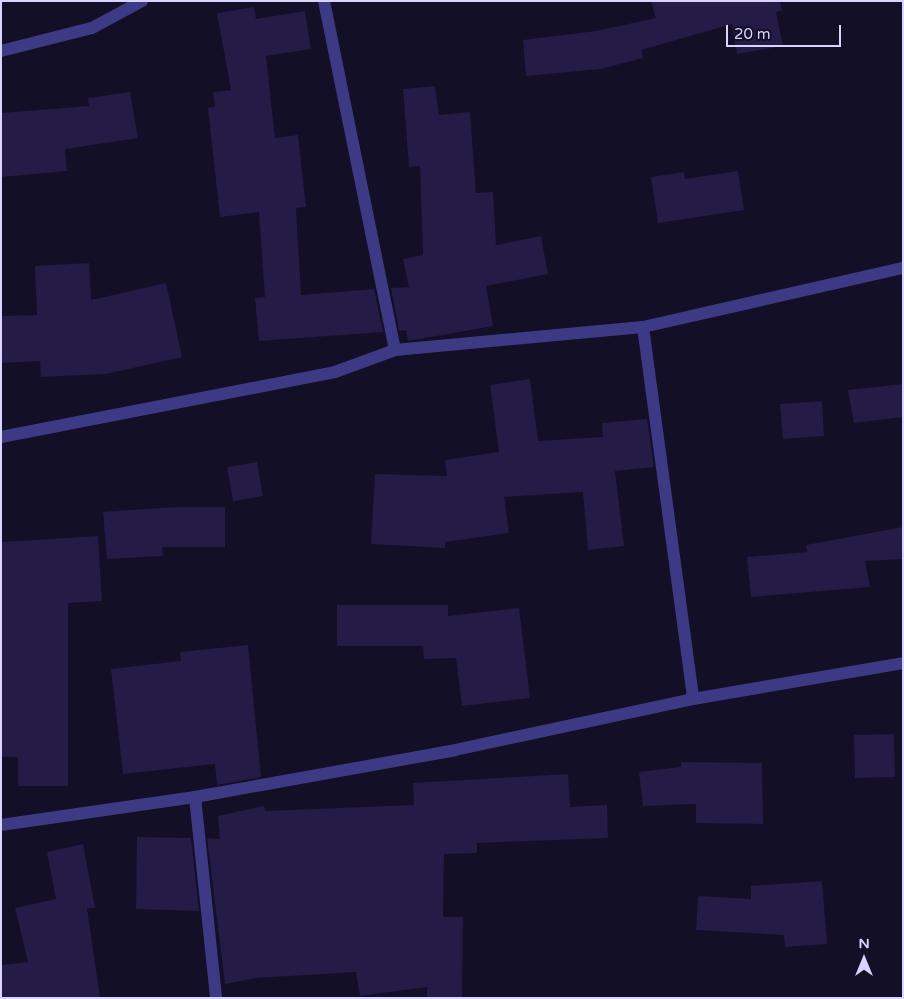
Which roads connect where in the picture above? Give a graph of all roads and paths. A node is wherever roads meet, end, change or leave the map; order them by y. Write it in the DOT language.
graph roads {
  1 [pos="142,1"];
  2 [pos="324,1"];
  3 [pos="1,51"];
  4 [pos="903,268"];
  5 [pos="643,327"];
  6 [pos="395,350"];
  7 [pos="1,438"];
  8 [pos="903,663"];
  9 [pos="693,699"];
  10 [pos="195,797"];
  11 [pos="1,825"];
  12 [pos="216,998"];
  1 -- 3 [label="street"];
  2 -- 6 [label="street"];
  4 -- 5 [label="street"];
  5 -- 6 [label="street"];
  5 -- 9 [label="street"];
  6 -- 7 [label="street"];
  8 -- 9 [label="street"];
  9 -- 10 [label="street"];
  10 -- 11 [label="street"];
  10 -- 12 [label="street"];
}
